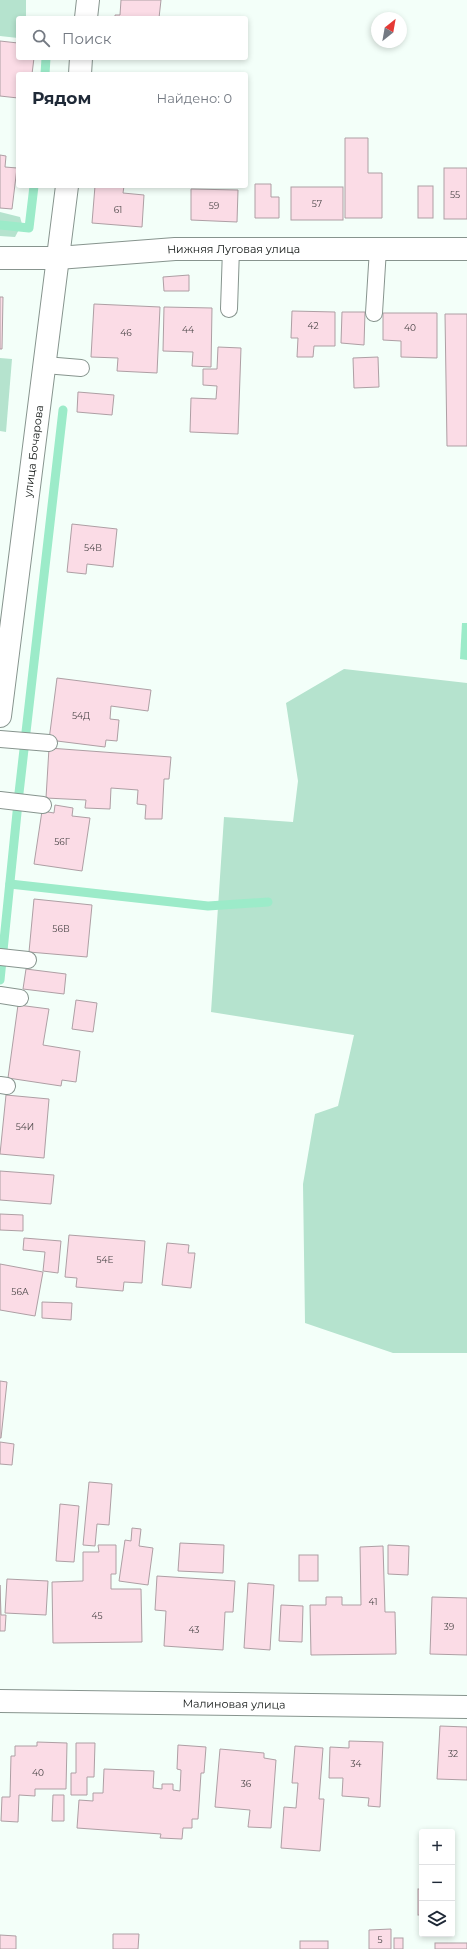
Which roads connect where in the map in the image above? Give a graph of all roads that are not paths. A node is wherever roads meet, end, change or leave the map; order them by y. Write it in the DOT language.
graph roads {
  1 [pos="88,0"];
  2 [pos="86,16"];
  3 [pos="81,60"];
  4 [pos="80,72"];
  5 [pos="67,188"];
  6 [pos="231,249"];
  7 [pos="378,249"];
  8 [pos="467,249"];
  9 [pos="0,258"];
  10 [pos="58,258"];
  11 [pos="229,308"];
  12 [pos="374,312"];
  13 [pos="45,365"];
  14 [pos="81,368"];
  15 [pos="0,716"];
  16 [pos="0,739"];
  17 [pos="49,744"];
  18 [pos="0,800"];
  19 [pos="43,805"];
  20 [pos="0,957"];
  21 [pos="28,960"];
  22 [pos="0,995"];
  23 [pos="20,998"];
  24 [pos="0,1701"];
  25 [pos="467,1707"];
  1 -- 2 [label="street"];
  3 -- 4 [label="street"];
  5 -- 10 [label="street, улица Бочарова"];
  6 -- 7 [label="street, Нижняя Луговая улица"];
  6 -- 10 [label="street, Нижняя Луговая улица"];
  6 -- 11 [label="lane"];
  7 -- 8 [label="street, Нижняя Луговая улица"];
  7 -- 12 [label="lane"];
  9 -- 10 [label="street, Нижняя Луговая улица"];
  10 -- 13 [label="street, улица Бочарова"];
  13 -- 14 [label="lane"];
  13 -- 15 [label="street, улица Бочарова"];
  16 -- 17 [label="lane"];
  18 -- 19 [label="lane"];
  20 -- 21 [label="lane"];
  22 -- 23 [label="lane"];
  24 -- 25 [label="street, Малиновая улица"];
}
